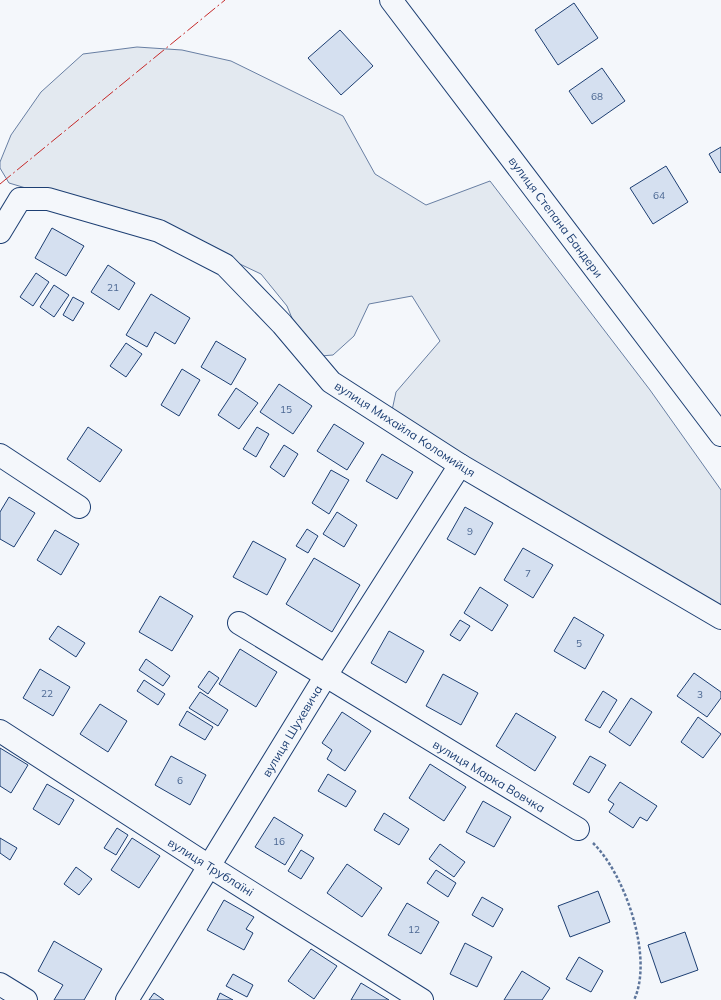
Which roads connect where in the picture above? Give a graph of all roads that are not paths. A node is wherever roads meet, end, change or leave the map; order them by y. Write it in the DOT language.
graph roads {
  1 [pos="391,0"];
  2 [pos="0,232"];
  3 [pos="721,435"];
  4 [pos="0,455"];
  5 [pos="460,465"];
  6 [pos="79,507"];
  7 [pos="721,618"];
  8 [pos="239,623"];
  9 [pos="325,677"];
  10 [pos="0,731"];
  11 [pos="578,829"];
  12 [pos="209,866"];
  13 [pos="0,984"];
  14 [pos="26,1000"];
  15 [pos="127,1000"];
  16 [pos="422,1000"];
  1 -- 3 [label="street, вулиця Степана Бандери"];
  2 -- 5 [label="street, вулиця Михайла Коломийця"];
  4 -- 6 [label="street"];
  5 -- 7 [label="street, вулиця Михайла Коломийця"];
  5 -- 9 [label="street, вулиця Шухевича"];
  8 -- 9 [label="street, вулиця Марка Вовчка"];
  9 -- 11 [label="street, вулиця Марка Вовчка"];
  9 -- 12 [label="street, вулиця Шухевича"];
  10 -- 12 [label="street, вулиця Трублаїні"];
  12 -- 15 [label="street, вулиця Шухевича"];
  12 -- 16 [label="street, вулиця Трублаїні"];
  13 -- 14 [label="street"];
}
